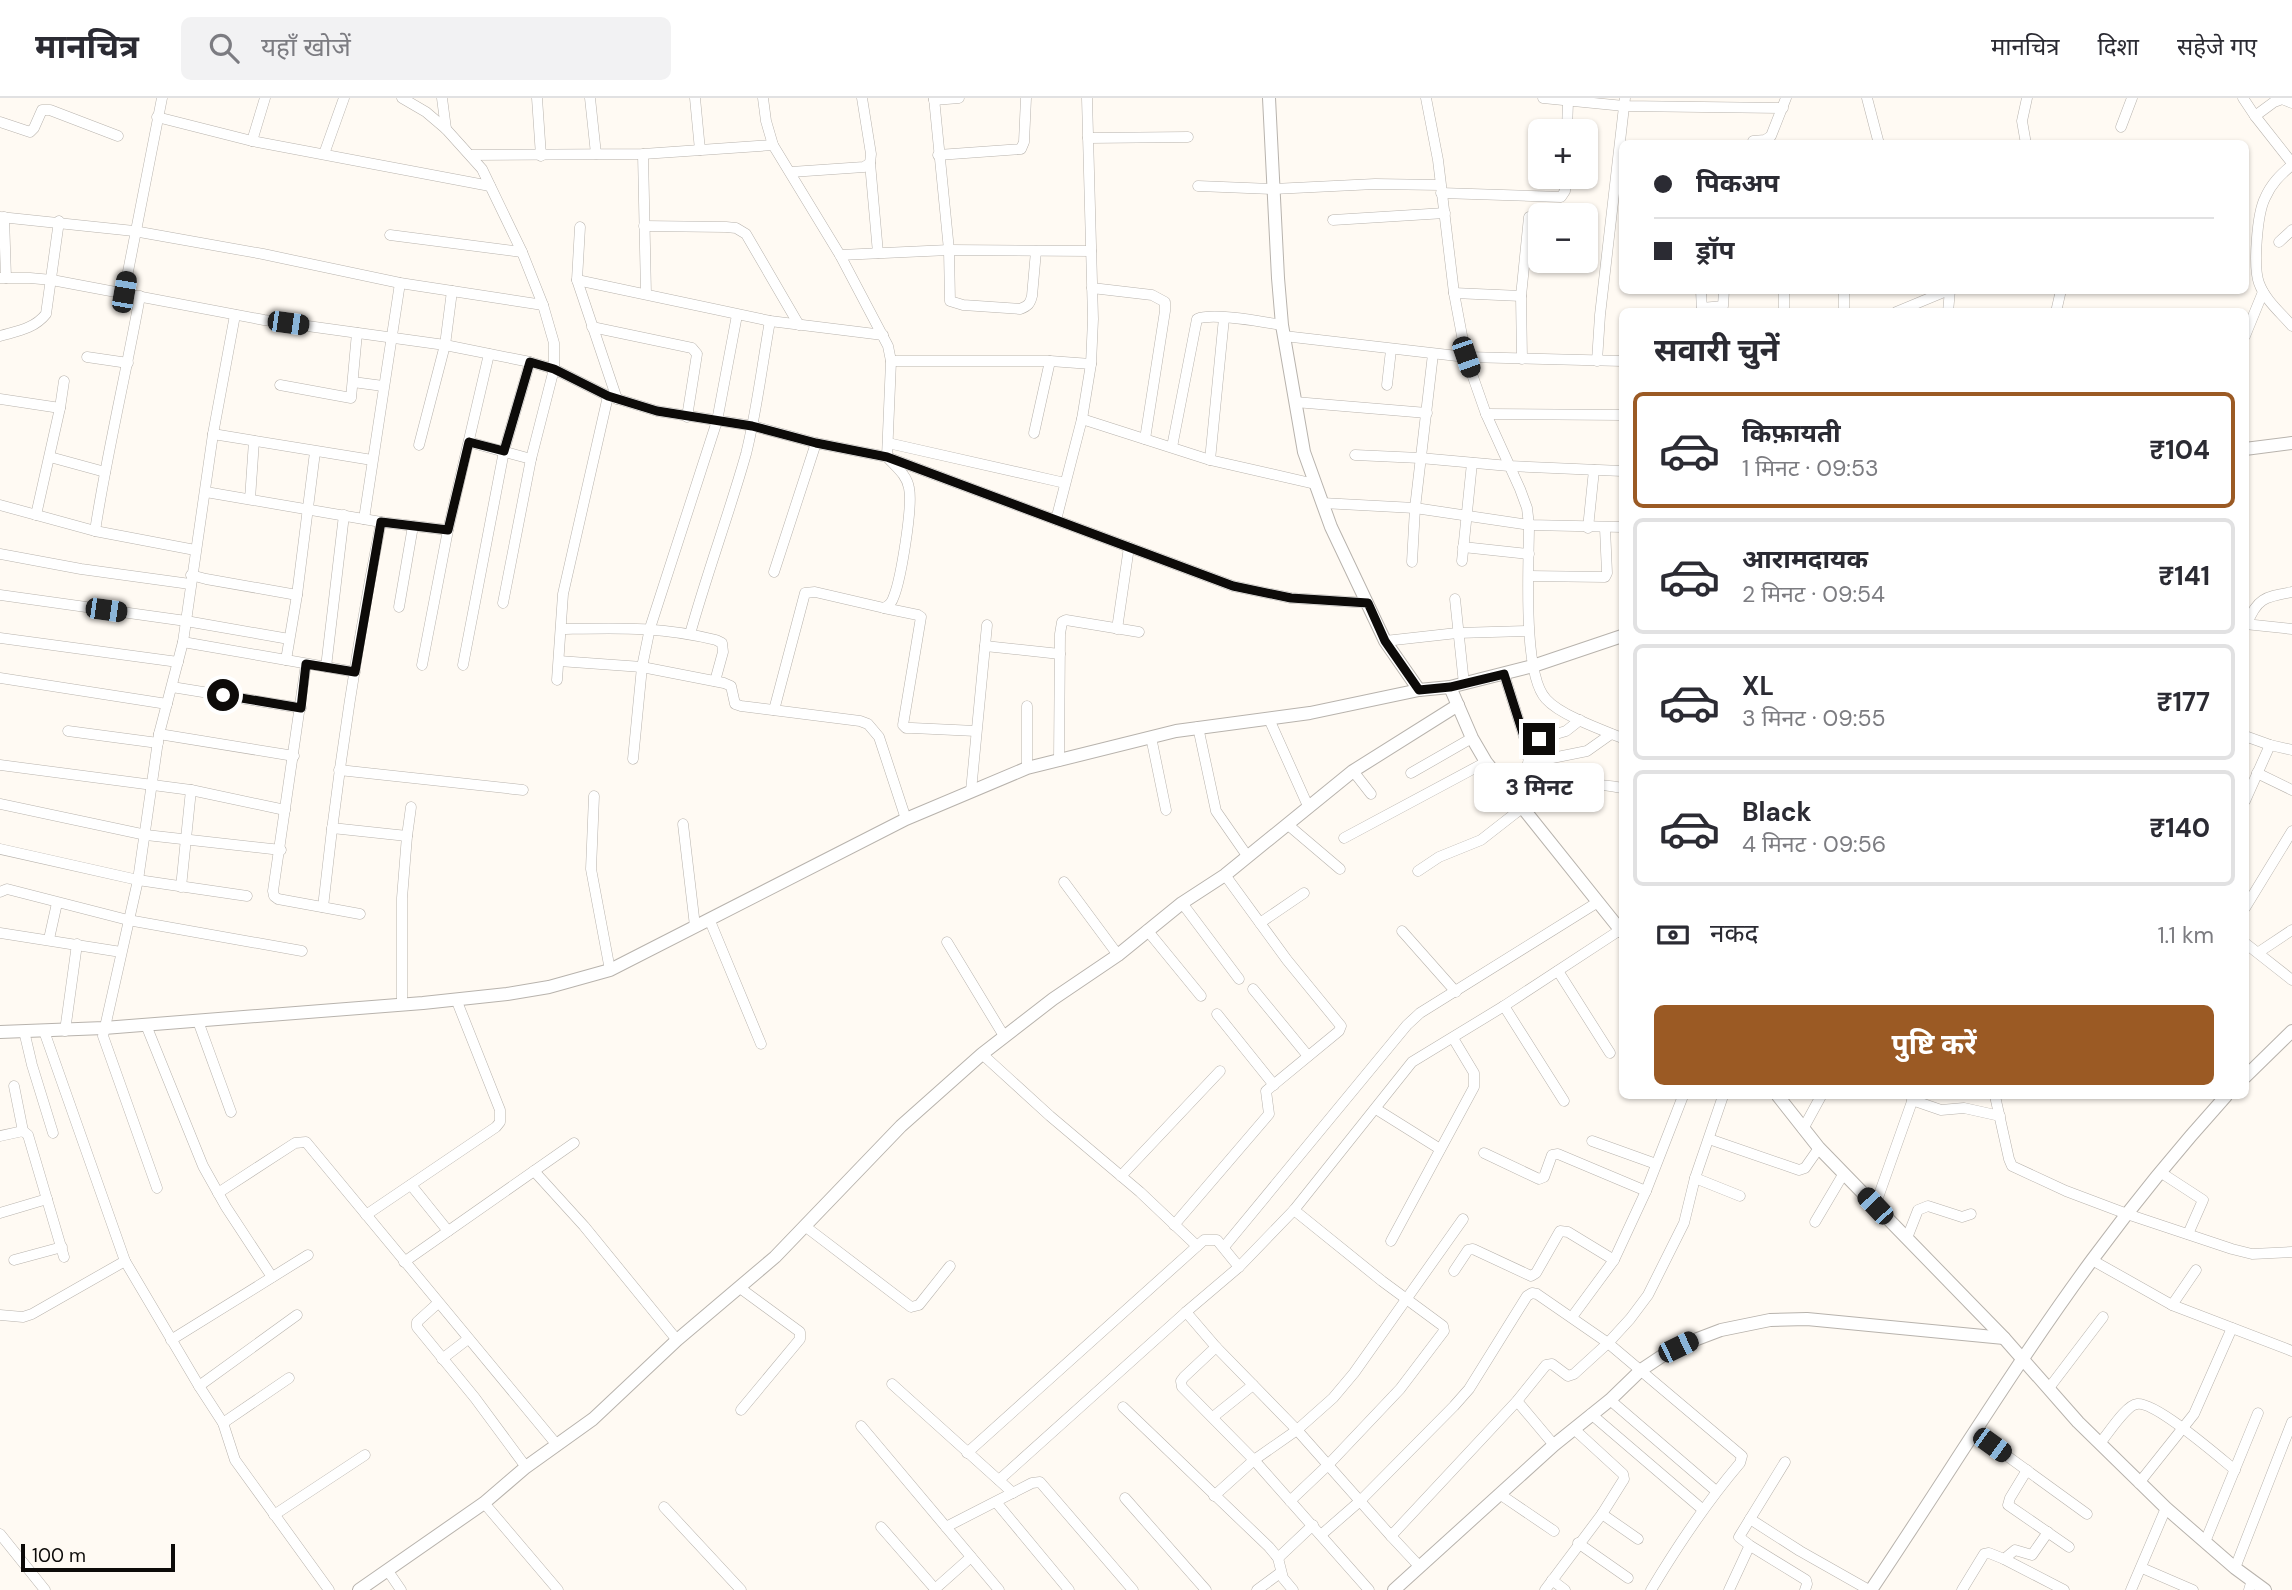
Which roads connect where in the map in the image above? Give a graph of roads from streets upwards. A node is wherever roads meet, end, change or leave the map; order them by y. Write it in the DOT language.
graph roads {
  1 [pos="162,98"];
  2 [pos="265,98"];
  3 [pos="344,98"];
  4 [pos="402,98"];
  5 [pos="442,98"];
  6 [pos="537,98"];
  7 [pos="590,98"];
  8 [pos="695,98"];
  9 [pos="763,98"];
  10 [pos="862,98"];
  11 [pos="959,98"];
  12 [pos="1026,98"];
  13 [pos="1087,98"];
  14 [pos="1269,98"];
  15 [pos="1426,98"];
  16 [pos="1543,98"];
  17 [pos="1867,98"];
  18 [pos="2026,98"];
  19 [pos="2132,98"];
  20 [pos="2243,98"];
  21 [pos="934,99"];
  22 [pos="1568,102"];
  23 [pos="1624,102"];
  24 [pos="1785,103"];
  25 [pos="2292,103"];
  26 [pos="2255,116"];
  27 [pos="157,117"];
  28 [pos="1567,119"];
  29 [pos="0,122"];
  30 [pos="2121,127"];
  31 [pos="446,129"];
  32 [pos="118,136"];
  33 [pos="1188,137"];
  34 [pos="1088,138"];
  35 [pos="1620,140"];
  36 [pos="1765,140"];
  37 [pos="1878,140"];
  38 [pos="2025,140"];
  39 [pos="252,141"];
  40 [pos="773,145"];
  41 [pos="700,150"];
  42 [pos="1619,150"];
  43 [pos="324,154"];
  44 [pos="596,154"];
  45 [pos="643,154"];
  46 [pos="471,155"];
  47 [pos="938,155"];
  48 [pos="541,156"];
  49 [pos="870,163"];
  50 [pos="2292,164"];
  51 [pos="791,172"];
  52 [pos="490,186"];
  53 [pos="1198,186"];
  54 [pos="1273,189"];
  55 [pos="1441,189"];
  56 [pos="1564,189"];
  57 [pos="1445,213"];
  58 [pos="2,217"];
  59 [pos="1333,220"];
  60 [pos="59,222"];
  61 [pos="1619,225"];
  62 [pos="644,226"];
  63 [pos="1611,226"];
  64 [pos="580,227"];
  65 [pos="2292,230"];
  66 [pos="134,231"];
  67 [pos="390,235"];
  68 [pos="1528,235"];
  69 [pos="2279,242"];
  70 [pos="948,250"];
  71 [pos="1036,251"];
  72 [pos="1091,251"];
  73 [pos="522,252"];
  74 [pos="878,253"];
  75 [pos="841,255"];
  76 [pos="2250,270"];
  77 [pos="3,278"];
  78 [pos="52,280"];
  79 [pos="578,280"];
  80 [pos="400,283"];
  81 [pos="1092,288"];
  82 [pos="452,291"];
  83 [pos="124,292"];
  84 [pos="2263,292"];
  85 [pos="1454,293"];
  86 [pos="646,294"];
  87 [pos="1724,294"];
  88 [pos="1940,294"];
  89 [pos="140,296"];
  90 [pos="1521,296"];
  91 [pos="543,305"];
  92 [pos="1712,308"];
  93 [pos="1906,308"];
  94 [pos="235,315"];
  95 [pos="737,315"];
  96 [pos="1224,318"];
  97 [pos="770,321"];
  98 [pos="799,326"];
  99 [pos="2249,326"];
  100 [pos="2292,326"];
  101 [pos="592,327"];
  102 [pos="1283,331"];
  103 [pos="357,333"];
  104 [pos="883,335"];
  105 [pos="0,336"];
  106 [pos="392,337"];
  107 [pos="445,345"];
  108 [pos="1391,350"];
  109 [pos="489,354"];
  110 [pos="1433,354"];
  111 [pos="87,357"];
  112 [pos="1466,357"];
  113 [pos="1522,359"];
  114 [pos="891,361"];
  115 [pos="1051,361"];
  116 [pos="1597,361"];
  117 [pos="1619,361"];
  118 [pos="530,362"];
  119 [pos="128,363"];
  120 [pos="1091,364"];
  121 [pos="554,369"];
  122 [pos="64,381"];
  123 [pos="353,382"];
  124 [pos="280,385"];
  125 [pos="383,386"];
  126 [pos="1387,386"];
  127 [pos="613,398"];
  128 [pos="0,399"];
  129 [pos="1295,402"];
  130 [pos="60,408"];
  131 [pos="1427,413"];
  132 [pos="1486,414"];
  133 [pos="1619,415"];
  134 [pos="687,417"];
  135 [pos="1082,419"];
  136 [pos="717,421"];
  137 [pos="752,426"];
  138 [pos="1034,433"];
  139 [pos="213,434"];
  140 [pos="1144,439"];
  141 [pos="254,441"];
  142 [pos="469,442"];
  143 [pos="816,443"];
  144 [pos="888,443"];
  145 [pos="2292,443"];
  146 [pos="419,445"];
  147 [pos="1172,447"];
  148 [pos="2249,448"];
  149 [pos="504,451"];
  150 [pos="315,452"];
  151 [pos="1355,455"];
  152 [pos="50,457"];
  153 [pos="887,457"];
  154 [pos="1420,458"];
  155 [pos="531,459"];
  156 [pos="372,460"];
  157 [pos="1210,460"];
  158 [pos="1472,464"];
  159 [pos="1509,466"];
  160 [pos="1594,470"];
  161 [pos="1619,471"];
  162 [pos="104,472"];
  163 [pos="1065,483"];
  164 [pos="1315,484"];
  165 [pos="206,492"];
  166 [pos="250,499"];
  167 [pos="1322,503"];
  168 [pos="0,505"];
  169 [pos="1415,508"];
  170 [pos="308,509"];
  171 [pos="36,515"];
  172 [pos="344,515"];
  173 [pos="1465,517"];
  174 [pos="364,519"];
  175 [pos="1056,520"];
  176 [pos="381,522"];
  177 [pos="1529,525"];
  178 [pos="413,526"];
  179 [pos="1619,527"];
  180 [pos="1588,528"];
  181 [pos="1605,528"];
  182 [pos="448,530"];
  183 [pos="95,531"];
  184 [pos="1129,547"];
  185 [pos="1463,547"];
  186 [pos="195,550"];
  187 [pos="0,554"];
  188 [pos="1529,554"];
  189 [pos="1462,561"];
  190 [pos="1412,562"];
  191 [pos="774,572"];
  192 [pos="1529,576"];
  193 [pos="191,579"];
  194 [pos="2292,592"];
  195 [pos="0,595"];
  196 [pos="297,595"];
  197 [pos="1455,599"];
  198 [pos="503,603"];
  199 [pos="1368,603"];
  200 [pos="399,607"];
  201 [pos="884,608"];
  202 [pos="2249,617"];
  203 [pos="186,621"];
  204 [pos="2249,624"];
  205 [pos="987,625"];
  206 [pos="650,628"];
  207 [pos="561,629"];
  208 [pos="1117,629"];
  209 [pos="2292,629"];
  210 [pos="1528,631"];
  211 [pos="1139,632"];
  212 [pos="690,634"];
  213 [pos="1457,634"];
  214 [pos="1619,637"];
  215 [pos="0,638"];
  216 [pos="289,639"];
  217 [pos="1385,641"];
  218 [pos="183,642"];
  219 [pos="985,646"];
  220 [pos="1060,653"];
  221 [pos="286,660"];
  222 [pos="559,661"];
  223 [pos="178,662"];
  224 [pos="306,664"];
  225 [pos="422,665"];
  226 [pos="463,665"];
  227 [pos="1533,666"];
  228 [pos="326,667"];
  229 [pos="642,667"];
  230 [pos="355,672"];
  231 [pos="1504,674"];
  232 [pos="0,678"];
  233 [pos="557,680"];
  234 [pos="715,681"];
  235 [pos="1464,684"];
  236 [pos="172,687"];
  237 [pos="1450,687"];
  238 [pos="1419,690"];
  239 [pos="167,704"];
  240 [pos="1458,705"];
  241 [pos="1027,706"];
  242 [pos="301,708"];
  243 [pos="774,710"];
  244 [pos="1269,719"];
  245 [pos="1580,720"];
  246 [pos="1198,727"];
  247 [pos="68,731"];
  248 [pos="976,731"];
  249 [pos="1611,734"];
  250 [pos="1151,737"];
  251 [pos="1619,737"];
  252 [pos="159,738"];
  253 [pos="1472,738"];
  254 [pos="2249,738"];
  255 [pos="1526,743"];
  256 [pos="2270,746"];
  257 [pos="2292,750"];
  258 [pos="294,756"];
  259 [pos="633,759"];
  260 [pos="1059,761"];
  261 [pos="1486,762"];
  262 [pos="1528,763"];
  263 [pos="0,765"];
  264 [pos="1027,768"];
  265 [pos="339,771"];
  266 [pos="1353,771"];
  267 [pos="1411,773"];
  268 [pos="2257,773"];
  269 [pos="153,785"];
  270 [pos="1619,788"];
  271 [pos="191,790"];
  272 [pos="523,790"];
  273 [pos="971,790"];
  274 [pos="2292,790"];
  275 [pos="1533,791"];
  276 [pos="2249,792"];
  277 [pos="1371,794"];
  278 [pos="1512,795"];
  279 [pos="594,796"];
  280 [pos="0,804"];
  281 [pos="1308,806"];
  282 [pos="411,807"];
  283 [pos="1522,808"];
  284 [pos="285,810"];
  285 [pos="1166,810"];
  286 [pos="906,819"];
  287 [pos="683,824"];
  288 [pos="1287,824"];
  289 [pos="332,828"];
  290 [pos="2292,831"];
  291 [pos="146,835"];
  292 [pos="407,836"];
  293 [pos="187,838"];
  294 [pos="1344,838"];
  295 [pos="0,849"];
  296 [pos="281,850"];
  297 [pos="1248,857"];
  298 [pos="1340,869"];
  299 [pos="1418,871"];
  300 [pos="1225,875"];
  301 [pos="138,880"];
  302 [pos="1064,882"];
  303 [pos="181,887"];
  304 [pos="0,892"];
  305 [pos="1304,893"];
  306 [pos="247,896"];
  307 [pos="1598,901"];
  308 [pos="2249,901"];
  309 [pos="57,903"];
  310 [pos="1182,903"];
  311 [pos="323,907"];
  312 [pos="360,914"];
  313 [pos="128,920"];
  314 [pos="710,921"];
  315 [pos="1260,923"];
  316 [pos="695,926"];
  317 [pos="1619,928"];
  318 [pos="1147,930"];
  319 [pos="2292,930"];
  320 [pos="1402,931"];
  321 [pos="1619,932"];
  322 [pos="0,933"];
  323 [pos="50,939"];
  324 [pos="947,942"];
  325 [pos="77,944"];
  326 [pos="2249,946"];
  327 [pos="302,951"];
  328 [pos="2259,952"];
  329 [pos="121,953"];
  330 [pos="1118,955"];
  331 [pos="610,970"];
  332 [pos="1558,971"];
  333 [pos="1239,979"];
  334 [pos="2292,980"];
  335 [pos="1253,989"];
  336 [pos="1456,992"];
  337 [pos="1201,996"];
  338 [pos="456,999"];
  339 [pos="402,1004"];
  340 [pos="1504,1006"];
  341 [pos="1217,1014"];
  342 [pos="198,1021"];
  343 [pos="146,1025"];
  344 [pos="104,1028"];
  345 [pos="24,1031"];
  346 [pos="44,1031"];
  347 [pos="65,1031"];
  348 [pos="2292,1031"];
  349 [pos="0,1032"];
  350 [pos="1004,1037"];
  351 [pos="1453,1038"];
  352 [pos="761,1044"];
  353 [pos="982,1054"];
  354 [pos="1610,1054"];
  355 [pos="1308,1056"];
  356 [pos="1220,1071"];
  357 [pos="2249,1073"];
  358 [pos="1274,1085"];
  359 [pos="14,1086"];
  360 [pos="1682,1099"];
  361 [pos="1722,1099"];
  362 [pos="1779,1099"];
  363 [pos="1819,1099"];
  364 [pos="1913,1099"];
  365 [pos="1915,1099"];
  366 [pos="1996,1099"];
  367 [pos="2223,1099"];
  368 [pos="1564,1101"];
  369 [pos="1376,1109"];
  370 [pos="231,1112"];
  371 [pos="2000,1116"];
  372 [pos="1803,1129"];
  373 [pos="23,1132"];
  374 [pos="53,1133"];
  375 [pos="0,1136"];
  376 [pos="1709,1139"];
  377 [pos="1592,1141"];
  378 [pos="574,1143"];
  379 [pos="1819,1148"];
  380 [pos="1440,1149"];
  381 [pos="1484,1153"];
  382 [pos="1656,1164"];
  383 [pos="534,1171"];
  384 [pos="2160,1172"];
  385 [pos="1844,1173"];
  386 [pos="1121,1176"];
  387 [pos="1695,1178"];
  388 [pos="411,1185"];
  389 [pos="157,1188"];
  390 [pos="1646,1191"];
  391 [pos="218,1193"];
  392 [pos="1740,1196"];
  393 [pos="47,1199"];
  394 [pos="1875,1206"];
  395 [pos="1294,1210"];
  396 [pos="0,1213"];
  397 [pos="1971,1214"];
  398 [pos="2127,1214"];
  399 [pos="366,1215"];
  400 [pos="1463,1219"];
  401 [pos="1815,1222"];
  402 [pos="1174,1225"];
  403 [pos="806,1227"];
  404 [pos="448,1231"];
  405 [pos="2188,1234"];
  406 [pos="1907,1238"];
  407 [pos="1391,1241"];
  408 [pos="1197,1246"];
  409 [pos="1224,1247"];
  410 [pos="2292,1252"];
  411 [pos="308,1255"];
  412 [pos="14,1260"];
  413 [pos="1614,1260"];
  414 [pos="2092,1260"];
  415 [pos="125,1261"];
  416 [pos="404,1262"];
  417 [pos="950,1266"];
  418 [pos="1240,1267"];
  419 [pos="2196,1270"];
  420 [pos="1454,1271"];
  421 [pos="272,1278"];
  422 [pos="740,1288"];
  423 [pos="1407,1299"];
  424 [pos="438,1303"];
  425 [pos="2172,1305"];
  426 [pos="1186,1312"];
  427 [pos="0,1315"];
  428 [pos="297,1315"];
  429 [pos="1572,1317"];
  430 [pos="2104,1317"];
  431 [pos="2232,1328"];
  432 [pos="2004,1338"];
  433 [pos="468,1339"];
  434 [pos="171,1340"];
  435 [pos="677,1340"];
  436 [pos="1608,1343"];
  437 [pos="1216,1347"];
  438 [pos="2292,1351"];
  439 [pos="442,1359"];
  440 [pos="2023,1360"];
  441 [pos="1641,1370"];
  442 [pos="289,1378"];
  443 [pos="892,1384"];
  444 [pos="1253,1385"];
  445 [pos="199,1386"];
  446 [pos="2049,1388"];
  447 [pos="1610,1400"];
  448 [pos="1517,1401"];
  449 [pos="1123,1407"];
  450 [pos="741,1409"];
  451 [pos="2258,1413"];
  452 [pos="1591,1414"];
  453 [pos="1213,1417"];
  454 [pos="2292,1422"];
  455 [pos="223,1423"];
  456 [pos="861,1426"];
  457 [pos="1574,1429"];
  458 [pos="2184,1429"];
  459 [pos="1297,1430"];
  460 [pos="1974,1432"];
  461 [pos="2100,1443"];
  462 [pos="557,1445"];
  463 [pos="1554,1445"];
  464 [pos="967,1452"];
  465 [pos="365,1455"];
  466 [pos="1254,1460"];
  467 [pos="1785,1462"];
  468 [pos="1328,1465"];
  469 [pos="526,1468"];
  470 [pos="2027,1470"];
  471 [pos="2235,1470"];
  472 [pos="999,1480"];
  473 [pos="2139,1483"];
  474 [pos="1716,1491"];
  475 [pos="1013,1493"];
  476 [pos="1501,1495"];
  477 [pos="1214,1496"];
  478 [pos="1125,1498"];
  479 [pos="1290,1501"];
  480 [pos="1360,1501"];
  481 [pos="996,1502"];
  482 [pos="484,1503"];
  483 [pos="664,1507"];
  484 [pos="2166,1508"];
  485 [pos="1702,1509"];
  486 [pos="1602,1514"];
  487 [pos="2087,1514"];
  488 [pos="274,1515"];
  489 [pos="1750,1519"];
  490 [pos="1313,1525"];
  491 [pos="881,1527"];
  492 [pos="946,1527"];
  493 [pos="1553,1531"];
  494 [pos="2048,1532"];
  495 [pos="0,1534"];
  496 [pos="1321,1535"];
  497 [pos="1391,1536"];
  498 [pos="1639,1539"];
  499 [pos="2205,1542"];
  500 [pos="1578,1544"];
  501 [pos="1749,1545"];
  502 [pos="2069,1547"];
  503 [pos="971,1557"];
  504 [pos="1278,1558"];
  505 [pos="2004,1559"];
  506 [pos="1420,1567"];
  507 [pos="2142,1568"];
  508 [pos="2235,1568"];
  509 [pos="388,1571"];
  510 [pos="1280,1573"];
  511 [pos="1628,1578"];
  512 [pos="1552,1580"];
  513 [pos="2250,1585"];
  514 [pos="45,1590"];
  515 [pos="329,1590"];
  516 [pos="359,1590"];
  517 [pos="401,1590"];
  518 [pos="558,1590"];
  519 [pos="741,1590"];
  520 [pos="935,1590"];
  521 [pos="999,1590"];
  522 [pos="1069,1590"];
  523 [pos="1133,1590"];
  524 [pos="1206,1590"];
  525 [pos="1257,1590"];
  526 [pos="1293,1590"];
  527 [pos="1369,1590"];
  528 [pos="1395,1590"];
  529 [pos="1545,1590"];
  530 [pos="1565,1590"];
  531 [pos="1651,1590"];
  532 [pos="1729,1590"];
  533 [pos="1805,1590"];
  534 [pos="1870,1590"];
  535 [pos="1962,1590"];
  536 [pos="2064,1590"];
  537 [pos="2131,1590"];
  538 [pos="2193,1590"];
  539 [pos="2264,1590"];
  1 -- 27 [label="street"];
  2 -- 39 [label="street"];
  3 -- 43 [label="street"];
  4 -- 31 [label="street"];
  5 -- 31 [label="street"];
  6 -- 48 [label="street"];
  7 -- 44 [label="street"];
  8 -- 41 [label="street"];
  9 -- 40 [label="street"];
  10 -- 49 [label="street"];
  11 -- 21 [label="street"];
  12 -- 47 [label="street"];
  13 -- 34 [label="street"];
  14 -- 54 [label="street"];
  15 -- 55 [label="street"];
  16 -- 22 [label="street"];
  17 -- 37 [label="street"];
  18 -- 38 [label="street"];
  19 -- 30 [label="street"];
  20 -- 26 [label="street"];
  21 -- 47 [label="street"];
  22 -- 23 [label="street"];
  22 -- 28 [label="street"];
  23 -- 24 [label="street"];
  23 -- 35 [label="street"];
  24 -- 36 [label="street"];
  25 -- 26 [label="street"];
  26 -- 50 [label="street"];
  27 -- 39 [label="street"];
  27 -- 66 [label="street"];
  29 -- 32 [label="street"];
  31 -- 46 [label="street"];
  33 -- 34 [label="street"];
  34 -- 72 [label="street"];
  39 -- 43 [label="street"];
  40 -- 41 [label="street"];
  40 -- 51 [label="street"];
  41 -- 45 [label="street"];
  42 -- 63 [label="street"];
  43 -- 52 [label="street"];
  44 -- 45 [label="street"];
  44 -- 48 [label="street"];
  45 -- 62 [label="street"];
  46 -- 48 [label="street"];
  46 -- 52 [label="street"];
  47 -- 70 [label="street"];
  49 -- 51 [label="street"];
  49 -- 74 [label="street"];
  50 -- 76 [label="street"];
  51 -- 75 [label="street"];
  52 -- 73 [label="street"];
  53 -- 54 [label="street"];
  54 -- 55 [label="street"];
  54 -- 102 [label="street"];
  55 -- 56 [label="street"];
  55 -- 57 [label="street"];
  57 -- 59 [label="street"];
  57 -- 85 [label="street"];
  58 -- 60 [label="street"];
  58 -- 77 [label="street"];
  60 -- 66 [label="street"];
  60 -- 78 [label="street"];
  61 -- 63 [label="street"];
  62 -- 86 [label="street"];
  62 -- 98 [label="street"];
  63 -- 116 [label="street"];
  64 -- 79 [label="street"];
  65 -- 69 [label="street"];
  66 -- 80 [label="street"];
  66 -- 83 [label="street"];
  67 -- 73 [label="street"];
  68 -- 90 [label="street"];
  70 -- 71 [label="street"];
  70 -- 71 [label="street"];
  70 -- 74 [label="street"];
  71 -- 72 [label="street"];
  72 -- 81 [label="street"];
  73 -- 91 [label="street"];
  74 -- 75 [label="street"];
  75 -- 104 [label="street"];
  76 -- 84 [label="street"];
  77 -- 78 [label="street"];
  78 -- 83 [label="street"];
  78 -- 105 [label="street"];
  79 -- 86 [label="street"];
  79 -- 101 [label="street"];
  80 -- 82 [label="street"];
  80 -- 106 [label="street"];
  81 -- 120 [label="street"];
  81 -- 140 [label="street"];
  82 -- 91 [label="street"];
  82 -- 107 [label="street"];
  83 -- 89 [label="street"];
  84 -- 99 [label="street"];
  84 -- 100 [label="street"];
  85 -- 90 [label="street"];
  85 -- 112 [label="street"];
  86 -- 95 [label="street"];
  87 -- 92 [label="street"];
  88 -- 93 [label="street"];
  89 -- 94 [label="street"];
  89 -- 119 [label="street"];
  90 -- 113 [label="street"];
  91 -- 121 [label="street"];
  94 -- 103 [label="street"];
  94 -- 139 [label="street"];
  95 -- 97 [label="street"];
  95 -- 136 [label="street"];
  96 -- 102 [label="street"];
  96 -- 147 [label="street"];
  96 -- 157 [label="street"];
  97 -- 98 [label="street"];
  97 -- 137 [label="street"];
  98 -- 104 [label="street"];
  101 -- 127 [label="street"];
  101 -- 134 [label="street"];
  102 -- 108 [label="street"];
  102 -- 129 [label="street"];
  103 -- 106 [label="street"];
  103 -- 123 [label="street"];
  104 -- 114 [label="street"];
  106 -- 107 [label="street"];
  106 -- 125 [label="street"];
  107 -- 109 [label="street"];
  107 -- 146 [label="street"];
  108 -- 110 [label="street"];
  108 -- 126 [label="street"];
  109 -- 118 [label="street"];
  109 -- 142 [label="street"];
  110 -- 112 [label="street"];
  110 -- 131 [label="street"];
  111 -- 119 [label="street"];
  112 -- 113 [label="street"];
  112 -- 132 [label="street"];
  113 -- 116 [label="street"];
  114 -- 115 [label="street"];
  114 -- 144 [label="street"];
  115 -- 120 [label="street"];
  115 -- 138 [label="street"];
  116 -- 117 [label="street"];
  118 -- 121 [label="street"];
  118 -- 149 [label="street"];
  119 -- 162 [label="street"];
  120 -- 135 [label="street"];
  121 -- 127 [label="street"];
  121 -- 155 [label="street"];
  122 -- 130 [label="street"];
  123 -- 124 [label="street"];
  123 -- 125 [label="street"];
  125 -- 156 [label="street"];
  127 -- 134 [label="street"];
  127 -- 207 [label="street"];
  128 -- 130 [label="street"];
  129 -- 131 [label="street"];
  129 -- 164 [label="street"];
  130 -- 152 [label="street"];
  131 -- 154 [label="street"];
  132 -- 133 [label="street"];
  132 -- 159 [label="street"];
  134 -- 136 [label="street"];
  135 -- 140 [label="street"];
  135 -- 163 [label="street"];
  136 -- 137 [label="street"];
  136 -- 206 [label="street"];
  137 -- 143 [label="street"];
  137 -- 212 [label="street"];
  139 -- 141 [label="street"];
  139 -- 165 [label="street"];
  140 -- 147 [label="street"];
  141 -- 150 [label="street"];
  141 -- 166 [label="street"];
  142 -- 149 [label="street"];
  142 -- 182 [label="street"];
  143 -- 153 [label="street"];
  143 -- 191 [label="street"];
  144 -- 153 [label="street"];
  144 -- 163 [label="street"];
  145 -- 148 [label="street"];
  147 -- 157 [label="street"];
  149 -- 155 [label="street"];
  149 -- 226 [label="street"];
  150 -- 156 [label="street"];
  150 -- 170 [label="street"];
  151 -- 154 [label="street"];
  152 -- 162 [label="street"];
  152 -- 171 [label="street"];
  153 -- 175 [label="street"];
  153 -- 201 [label="street"];
  154 -- 158 [label="street"];
  154 -- 169 [label="street"];
  155 -- 198 [label="street"];
  156 -- 174 [label="street"];
  157 -- 164 [label="street"];
  158 -- 159 [label="street"];
  158 -- 173 [label="street"];
  159 -- 160 [label="street"];
  159 -- 177 [label="street"];
  160 -- 161 [label="street"];
  160 -- 180 [label="street"];
  162 -- 183 [label="street"];
  163 -- 175 [label="street"];
  164 -- 167 [label="street"];
  165 -- 166 [label="street"];
  165 -- 186 [label="street"];
  166 -- 170 [label="street"];
  167 -- 169 [label="street"];
  167 -- 199 [label="street"];
  168 -- 171 [label="street"];
  169 -- 173 [label="street"];
  169 -- 190 [label="street"];
  170 -- 172 [label="street"];
  170 -- 196 [label="street"];
  171 -- 183 [label="street"];
  172 -- 174 [label="street"];
  172 -- 228 [label="street"];
  173 -- 177 [label="street"];
  173 -- 185 [label="street"];
  174 -- 176 [label="street"];
  175 -- 184 [label="street"];
  176 -- 178 [label="street"];
  176 -- 230 [label="street"];
  177 -- 180 [label="street"];
  177 -- 188 [label="street"];
  178 -- 182 [label="street"];
  178 -- 200 [label="street"];
  179 -- 181 [label="street"];
  180 -- 181 [label="street"];
  181 -- 192 [label="street"];
  182 -- 225 [label="street"];
  183 -- 186 [label="street"];
  184 -- 199 [label="street"];
  184 -- 208 [label="street"];
  185 -- 188 [label="street"];
  185 -- 189 [label="street"];
  186 -- 193 [label="street"];
  187 -- 193 [label="street"];
  188 -- 192 [label="street"];
  192 -- 210 [label="street"];
  193 -- 196 [label="street"];
  193 -- 203 [label="street"];
  194 -- 202 [label="street"];
  195 -- 203 [label="street"];
  196 -- 216 [label="street"];
  197 -- 213 [label="street"];
  199 -- 217 [label="street"];
  201 -- 243 [label="street"];
  201 -- 248 [label="street"];
  203 -- 216 [label="street"];
  203 -- 218 [label="street"];
  204 -- 209 [label="street"];
  205 -- 219 [label="street"];
  206 -- 207 [label="street"];
  206 -- 212 [label="street"];
  206 -- 229 [label="street"];
  207 -- 222 [label="street"];
  208 -- 211 [label="street"];
  208 -- 220 [label="street"];
  210 -- 213 [label="street"];
  210 -- 227 [label="street"];
  212 -- 234 [label="street"];
  213 -- 217 [label="street"];
  213 -- 235 [label="street"];
  214 -- 227 [label="street"];
  215 -- 223 [label="street"];
  216 -- 221 [label="street"];
  217 -- 238 [label="street"];
  218 -- 221 [label="street"];
  218 -- 223 [label="street"];
  219 -- 220 [label="street"];
  219 -- 248 [label="street"];
  220 -- 260 [label="street"];
  221 -- 224 [label="street"];
  222 -- 229 [label="street"];
  222 -- 233 [label="street"];
  223 -- 236 [label="street"];
  224 -- 228 [label="street"];
  224 -- 242 [label="street"];
  227 -- 231 [label="street"];
  227 -- 245 [label="street"];
  228 -- 230 [label="street"];
  229 -- 234 [label="street"];
  229 -- 259 [label="street"];
  230 -- 265 [label="street"];
  231 -- 235 [label="street"];
  231 -- 255 [label="street"];
  232 -- 239 [label="street"];
  234 -- 243 [label="street"];
  235 -- 237 [label="street"];
  236 -- 239 [label="street"];
  236 -- 242 [label="street"];
  237 -- 238 [label="street"];
  237 -- 240 [label="street"];
  238 -- 244 [label="street"];
  239 -- 252 [label="street"];
  240 -- 253 [label="street"];
  240 -- 266 [label="street"];
  241 -- 264 [label="street"];
  242 -- 258 [label="street"];
  243 -- 286 [label="street"];
  244 -- 246 [label="street"];
  244 -- 281 [label="street"];
  245 -- 249 [label="street"];
  245 -- 255 [label="street"];
  246 -- 250 [label="street"];
  246 -- 297 [label="street"];
  247 -- 252 [label="street"];
  248 -- 273 [label="street"];
  249 -- 251 [label="street"];
  249 -- 262 [label="street"];
  250 -- 260 [label="street"];
  250 -- 285 [label="street"];
  252 -- 258 [label="street"];
  252 -- 269 [label="street"];
  253 -- 261 [label="street"];
  253 -- 267 [label="street"];
  254 -- 256 [label="street"];
  255 -- 262 [label="street"];
  256 -- 257 [label="street"];
  256 -- 268 [label="street"];
  258 -- 284 [label="street"];
  260 -- 264 [label="street"];
  261 -- 278 [label="street"];
  261 -- 294 [label="street"];
  262 -- 275 [label="street"];
  263 -- 269 [label="street"];
  264 -- 273 [label="street"];
  265 -- 272 [label="street"];
  265 -- 289 [label="street"];
  266 -- 277 [label="street"];
  266 -- 281 [label="street"];
  268 -- 274 [label="street"];
  268 -- 276 [label="street"];
  269 -- 271 [label="street"];
  269 -- 291 [label="street"];
  270 -- 275 [label="street"];
  271 -- 284 [label="street"];
  271 -- 293 [label="street"];
  273 -- 286 [label="street"];
  275 -- 278 [label="street"];
  278 -- 283 [label="street"];
  279 -- 331 [label="street"];
  280 -- 291 [label="street"];
  281 -- 288 [label="street"];
  282 -- 292 [label="street"];
  283 -- 299 [label="street"];
  283 -- 307 [label="street"];
  284 -- 296 [label="street"];
  286 -- 314 [label="street"];
  287 -- 316 [label="street"];
  288 -- 297 [label="street"];
  288 -- 298 [label="street"];
  289 -- 292 [label="street"];
  289 -- 311 [label="street"];
  290 -- 308 [label="street"];
  291 -- 293 [label="street"];
  291 -- 301 [label="street"];
  292 -- 339 [label="street"];
  293 -- 296 [label="street"];
  293 -- 303 [label="street"];
  295 -- 301 [label="street"];
  296 -- 311 [label="street"];
  297 -- 300 [label="street"];
  300 -- 310 [label="street"];
  300 -- 315 [label="street"];
  301 -- 303 [label="street"];
  301 -- 313 [label="street"];
  302 -- 330 [label="street"];
  303 -- 306 [label="street"];
  304 -- 309 [label="street"];
  305 -- 315 [label="street"];
  307 -- 317 [label="street"];
  307 -- 336 [label="street"];
  309 -- 313 [label="street"];
  309 -- 323 [label="street"];
  310 -- 318 [label="street"];
  310 -- 333 [label="street"];
  311 -- 312 [label="street"];
  313 -- 327 [label="street"];
  313 -- 329 [label="street"];
  314 -- 316 [label="street"];
  314 -- 352 [label="street"];
  315 -- 355 [label="street"];
  316 -- 331 [label="street"];
  318 -- 330 [label="street"];
  318 -- 337 [label="street"];
  319 -- 328 [label="street"];
  320 -- 336 [label="street"];
  321 -- 332 [label="street"];
  322 -- 323 [label="street"];
  323 -- 325 [label="street"];
  324 -- 350 [label="street"];
  325 -- 329 [label="street"];
  325 -- 347 [label="street"];
  326 -- 328 [label="street"];
  328 -- 334 [label="street"];
  329 -- 344 [label="street"];
  330 -- 350 [label="street"];
  331 -- 338 [label="street"];
  332 -- 340 [label="street"];
  332 -- 354 [label="street"];
  335 -- 355 [label="street"];
  336 -- 409 [label="street"];
  338 -- 339 [label="street"];
  338 -- 388 [label="street"];
  339 -- 342 [label="street"];
  340 -- 351 [label="street"];
  340 -- 368 [label="street"];
  341 -- 358 [label="street"];
  342 -- 343 [label="street"];
  342 -- 370 [label="street"];
  343 -- 344 [label="street"];
  343 -- 391 [label="street"];
  344 -- 347 [label="street"];
  344 -- 389 [label="street"];
  345 -- 346 [label="street"];
  345 -- 349 [label="street"];
  345 -- 374 [label="street"];
  346 -- 347 [label="street"];
  346 -- 415 [label="street"];
  348 -- 357 [label="street"];
  350 -- 353 [label="street"];
  351 -- 369 [label="street"];
  351 -- 380 [label="street"];
  353 -- 386 [label="street"];
  353 -- 403 [label="street"];
  355 -- 358 [label="street"];
  356 -- 386 [label="street"];
  358 -- 402 [label="street"];
  359 -- 373 [label="street"];
  360 -- 382 [label="street"];
  361 -- 376 [label="street"];
  362 -- 372 [label="street"];
  363 -- 372 [label="street"];
  364 -- 394 [label="street"];
  365 -- 371 [label="street"];
  366 -- 371 [label="street"];
  367 -- 384 [label="street"];
  369 -- 380 [label="street"];
  369 -- 395 [label="street"];
  371 -- 398 [label="street"];
  372 -- 379 [label="street"];
  373 -- 375 [label="street"];
  373 -- 393 [label="street"];
  376 -- 379 [label="street"];
  376 -- 387 [label="street"];
  377 -- 382 [label="street"];
  378 -- 383 [label="street"];
  379 -- 385 [label="street"];
  380 -- 407 [label="street"];
  381 -- 390 [label="street"];
  382 -- 390 [label="street"];
  383 -- 404 [label="street"];
  383 -- 435 [label="street"];
  384 -- 398 [label="street"];
  384 -- 405 [label="street"];
  385 -- 394 [label="street"];
  385 -- 401 [label="street"];
  386 -- 402 [label="street"];
  387 -- 392 [label="street"];
  387 -- 436 [label="street"];
  388 -- 399 [label="street"];
  388 -- 404 [label="street"];
  390 -- 413 [label="street"];
  391 -- 399 [label="street"];
  391 -- 421 [label="street"];
  393 -- 396 [label="street"];
  393 -- 412 [label="street"];
  394 -- 406 [label="street"];
  395 -- 418 [label="street"];
  395 -- 423 [label="street"];
  397 -- 406 [label="street"];
  398 -- 405 [label="street"];
  398 -- 414 [label="street"];
  399 -- 416 [label="street"];
  400 -- 423 [label="street"];
  402 -- 408 [label="street"];
  403 -- 417 [label="street"];
  403 -- 422 [label="street"];
  404 -- 416 [label="street"];
  405 -- 410 [label="street"];
  406 -- 432 [label="street"];
  408 -- 409 [label="street"];
  408 -- 464 [label="street"];
  409 -- 418 [label="street"];
  411 -- 421 [label="street"];
  413 -- 420 [label="street"];
  413 -- 429 [label="street"];
  414 -- 425 [label="street"];
  414 -- 440 [label="street"];
  415 -- 427 [label="street"];
  415 -- 434 [label="street"];
  416 -- 424 [label="street"];
  418 -- 426 [label="street"];
  419 -- 425 [label="street"];
  421 -- 434 [label="street"];
  422 -- 435 [label="street"];
  422 -- 450 [label="street"];
  423 -- 459 [label="street"];
  423 -- 468 [label="street"];
  424 -- 433 [label="street"];
  424 -- 439 [label="street"];
  425 -- 431 [label="street"];
  426 -- 437 [label="street"];
  426 -- 472 [label="street"];
  428 -- 445 [label="street"];
  429 -- 436 [label="street"];
  429 -- 480 [label="street"];
  430 -- 446 [label="street"];
  431 -- 438 [label="street"];
  431 -- 458 [label="street"];
  432 -- 440 [label="street"];
  432 -- 441 [label="street"];
  433 -- 439 [label="street"];
  433 -- 462 [label="street"];
  434 -- 445 [label="street"];
  435 -- 462 [label="street"];
  436 -- 441 [label="street"];
  436 -- 448 [label="street"];
  437 -- 444 [label="street"];
  437 -- 453 [label="street"];
  439 -- 469 [label="street"];
  440 -- 446 [label="street"];
  440 -- 460 [label="street"];
  441 -- 447 [label="street"];
  441 -- 474 [label="street"];
  442 -- 455 [label="street"];
  443 -- 464 [label="street"];
  444 -- 453 [label="street"];
  444 -- 459 [label="street"];
  445 -- 455 [label="street"];
  446 -- 461 [label="street"];
  447 -- 452 [label="street"];
  447 -- 474 [label="street"];
  448 -- 463 [label="street"];
  448 -- 497 [label="street"];
  449 -- 477 [label="street"];
  451 -- 471 [label="street"];
  452 -- 457 [label="street"];
  452 -- 485 [label="street"];
  453 -- 466 [label="street"];
  454 -- 508 [label="street"];
  455 -- 488 [label="street"];
  456 -- 492 [label="street"];
  457 -- 463 [label="street"];
  457 -- 486 [label="street"];
  458 -- 461 [label="street"];
  458 -- 471 [label="street"];
  458 -- 473 [label="street"];
  459 -- 466 [label="street"];
  459 -- 468 [label="street"];
  460 -- 470 [label="street"];
  460 -- 534 [label="street"];
  461 -- 473 [label="street"];
  462 -- 469 [label="street"];
  463 -- 476 [label="street"];
  464 -- 472 [label="street"];
  465 -- 488 [label="street"];
  466 -- 477 [label="street"];
  466 -- 479 [label="street"];
  467 -- 489 [label="street"];
  468 -- 479 [label="street"];
  468 -- 480 [label="street"];
  469 -- 482 [label="street"];
  470 -- 487 [label="street"];
  470 -- 494 [label="street"];
  471 -- 499 [label="street"];
  472 -- 475 [label="street"];
  473 -- 484 [label="street"];
  474 -- 485 [label="street"];
  475 -- 481 [label="street"];
  475 -- 523 [label="street"];
  476 -- 493 [label="street"];
  476 -- 506 [label="street"];
  477 -- 504 [label="street"];
  478 -- 524 [label="street"];
  479 -- 490 [label="street"];
  480 -- 496 [label="street"];
  480 -- 497 [label="street"];
  481 -- 492 [label="street"];
  481 -- 522 [label="street"];
  482 -- 509 [label="street"];
  482 -- 518 [label="street"];
  483 -- 519 [label="street"];
  484 -- 499 [label="street"];
  484 -- 507 [label="street"];
  485 -- 531 [label="street"];
  486 -- 498 [label="street"];
  486 -- 500 [label="street"];
  488 -- 515 [label="street"];
  489 -- 501 [label="street"];
  489 -- 534 [label="street"];
  490 -- 496 [label="street"];
  490 -- 504 [label="street"];
  491 -- 520 [label="street"];
  492 -- 503 [label="street"];
  494 -- 502 [label="street"];
  494 -- 505 [label="street"];
  495 -- 514 [label="street"];
  496 -- 527 [label="street"];
  497 -- 506 [label="street"];
  499 -- 508 [label="street"];
  500 -- 511 [label="street"];
  500 -- 512 [label="street"];
  501 -- 532 [label="street"];
  501 -- 533 [label="street"];
  503 -- 520 [label="street"];
  503 -- 521 [label="street"];
  504 -- 510 [label="street"];
  505 -- 535 [label="street"];
  505 -- 536 [label="street"];
  506 -- 528 [label="street"];
  507 -- 537 [label="street"];
  507 -- 538 [label="street"];
  508 -- 513 [label="street"];
  509 -- 516 [label="street"];
  509 -- 517 [label="street"];
  510 -- 525 [label="street"];
  510 -- 526 [label="street"];
  512 -- 529 [label="street"];
  512 -- 530 [label="street"];
  513 -- 539 [label="street"];
}
